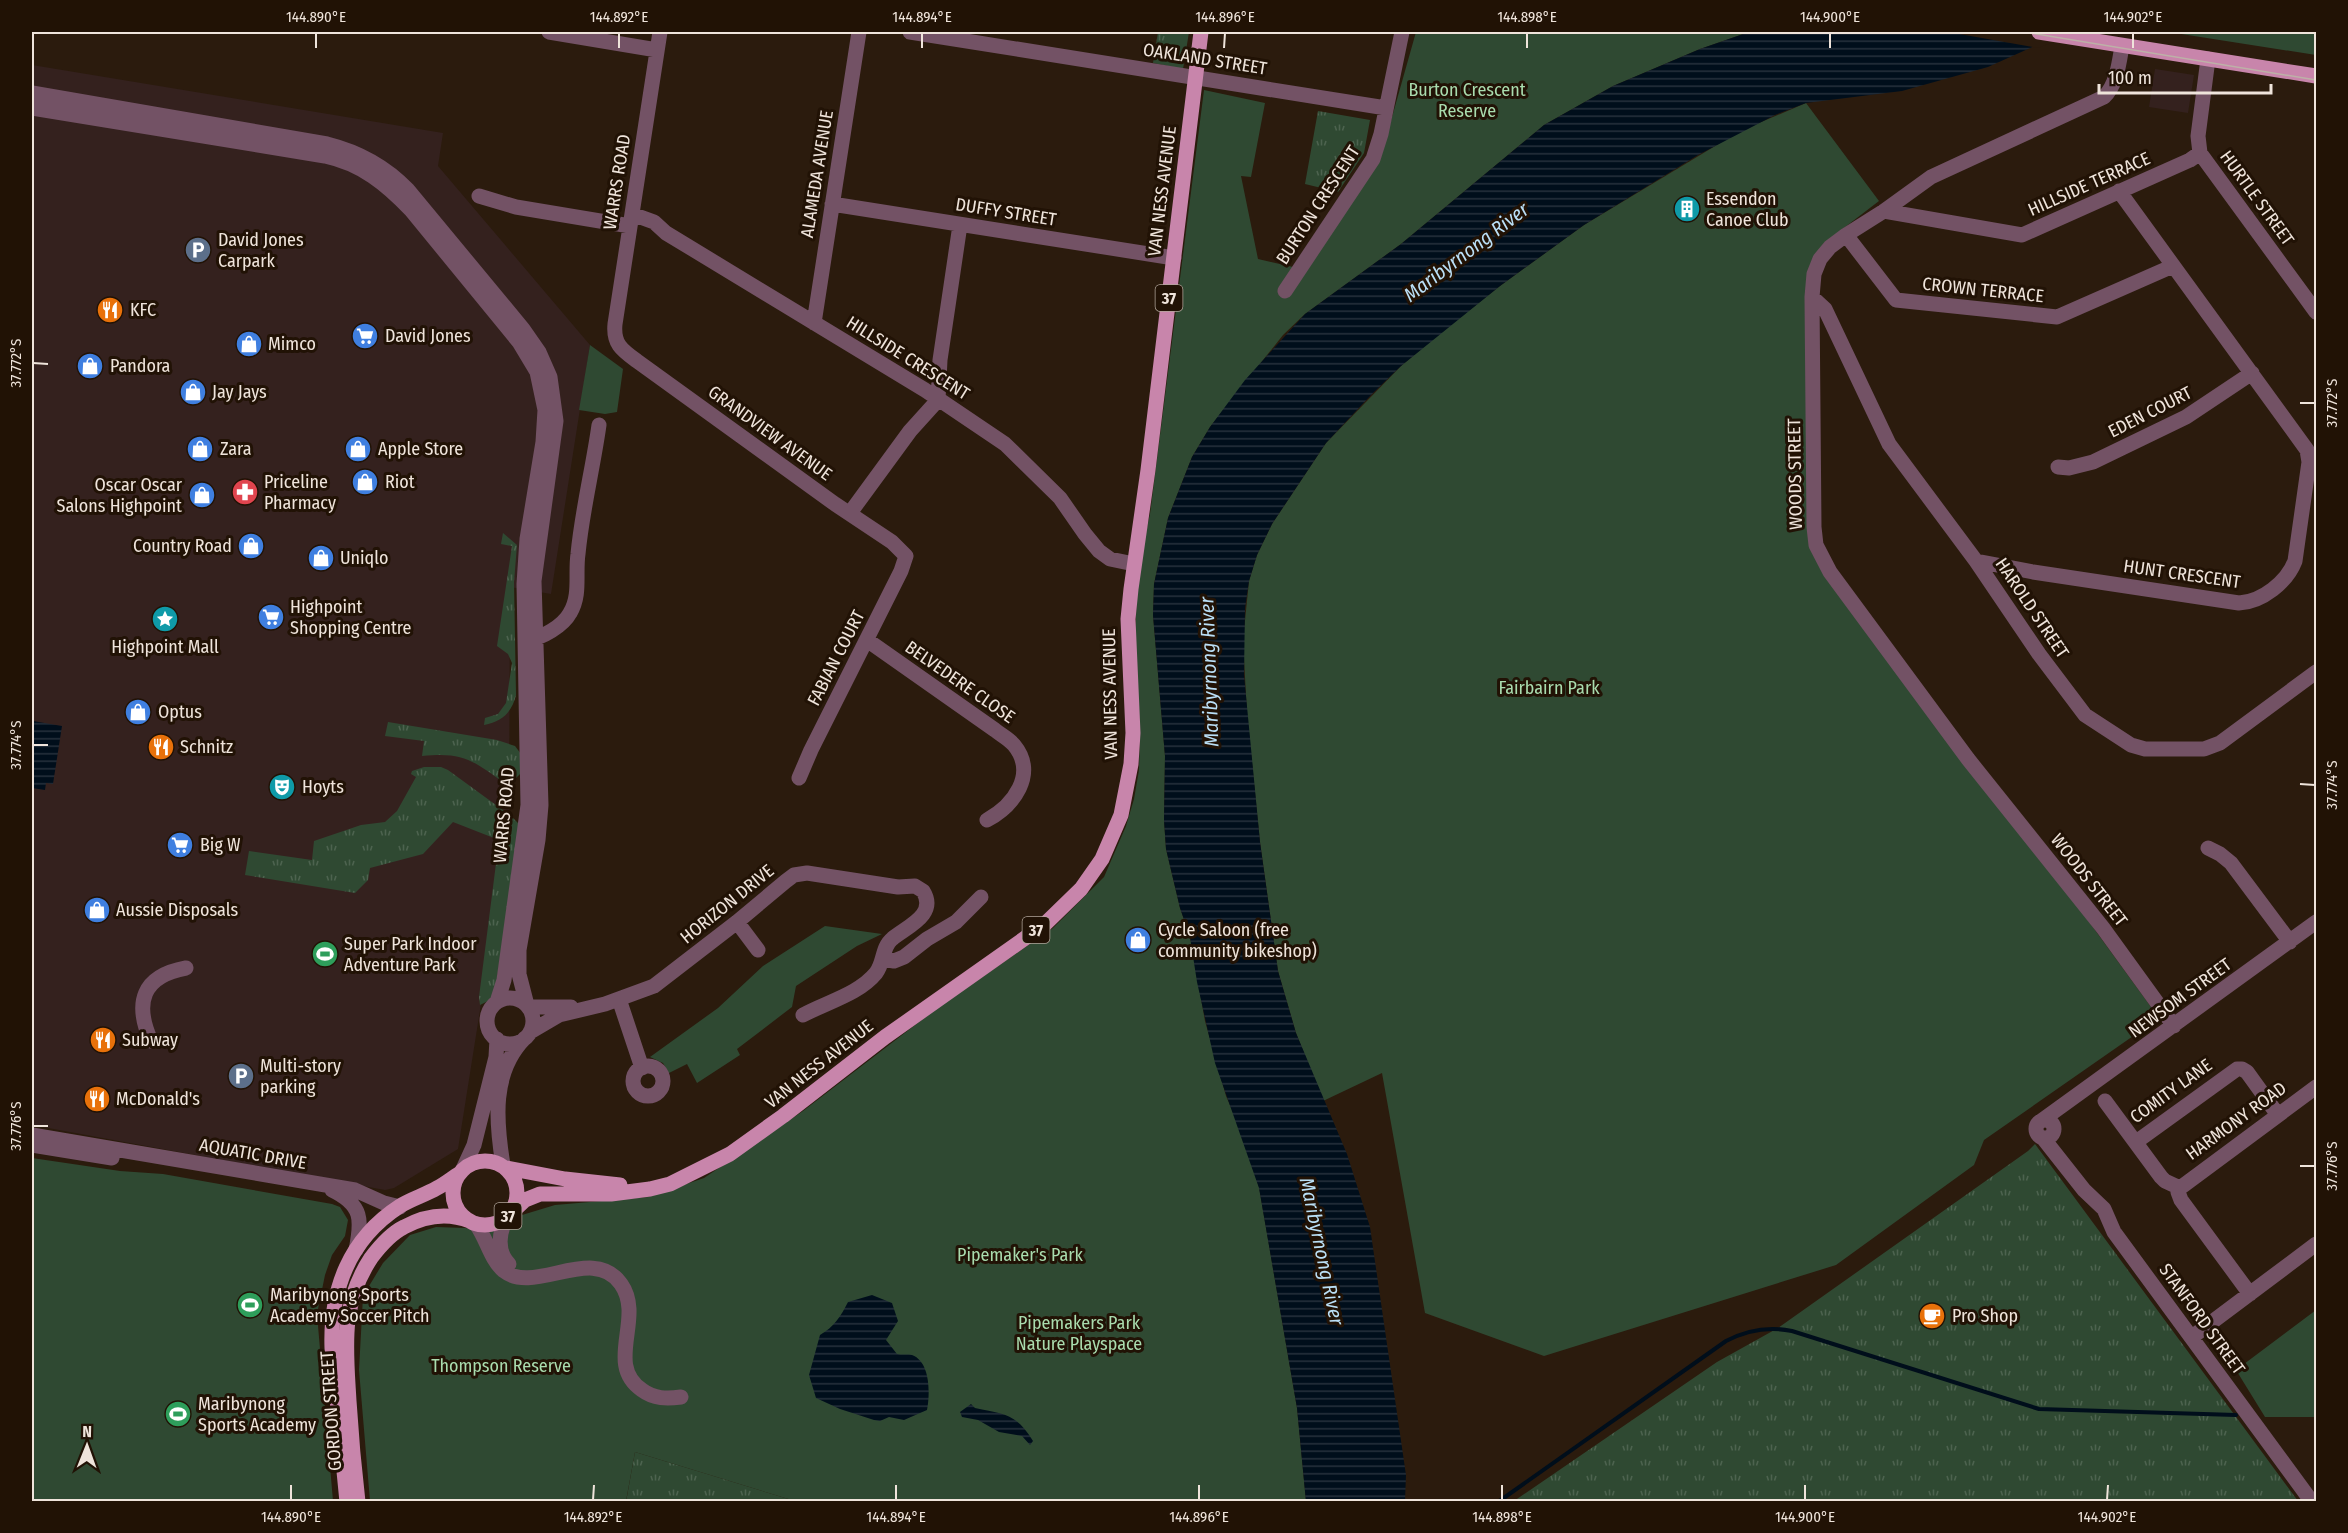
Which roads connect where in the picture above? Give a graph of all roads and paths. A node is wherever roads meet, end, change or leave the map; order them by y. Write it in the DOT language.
graph roads {
  1 [pos="549,32"];
  2 [pos="660,32"];
  3 [pos="859,32"];
  4 [pos="910,32"];
  5 [pos="1201,32"];
  6 [pos="1402,32"];
  7 [pos="2039,32"];
  8 [pos="2122,46"];
  9 [pos="657,50"];
  10 [pos="2208,60"];
  11 [pos="2316,76"];
  12 [pos="1196,77"];
  13 [pos="32,93"];
  14 [pos="32,108"];
  15 [pos="1386,108"];
  16 [pos="2200,153"];
  17 [pos="2119,191"];
  18 [pos="479,196"];
  19 [pos="832,204"];
  20 [pos="1884,211"];
  21 [pos="630,222"];
  22 [pos="960,225"];
  23 [pos="1845,235"];
  24 [pos="1174,258"];
  25 [pos="2173,266"];
  26 [pos="1285,291"];
  27 [pos="1812,297"];
  28 [pos="2316,312"];
  29 [pos="814,323"];
  30 [pos="615,338"];
  31 [pos="2252,373"];
  32 [pos="930,394"];
  33 [pos="599,425"];
  34 [pos="2058,467"];
  35 [pos="850,513"];
  36 [pos="906,556"];
  37 [pos="1976,561"];
  38 [pos="1133,569"];
  39 [pos="531,640"];
  40 [pos="867,640"];
  41 [pos="2316,672"];
  42 [pos="799,778"];
  43 [pos="987,820"];
  44 [pos="2208,848"];
  45 [pos="981,897"];
  46 [pos="737,922"];
  47 [pos="2316,922"];
  48 [pos="2290,942"];
  49 [pos="758,950"];
  50 [pos="882,962"];
  51 [pos="186,968"];
  52 [pos="619,999"];
  53 [pos="497,1002"];
  54 [pos="528,1006"];
  55 [pos="803,1015"];
  56 [pos="2174,1026"];
  57 [pos="528,1035"];
  58 [pos="497,1039"];
  59 [pos="151,1041"];
  60 [pos="642,1068"];
  61 [pos="2316,1087"];
  62 [pos="2105,1101"];
  63 [pos="2278,1115"];
  64 [pos="2048,1130"];
  65 [pos="32,1135"];
  66 [pos="2136,1142"];
  67 [pos="32,1145"];
  68 [pos="175,1160"];
  69 [pos="713,1162"];
  70 [pos="505,1167"];
  71 [pos="461,1171"];
  72 [pos="324,1186"];
  73 [pos="2180,1188"];
  74 [pos="400,1207"];
  75 [pos="509,1215"];
  76 [pos="473,1222"];
  77 [pos="2316,1244"];
  78 [pos="356,1250"];
  79 [pos="539,1275"];
  80 [pos="2250,1294"];
  81 [pos="2192,1337"];
  82 [pos="681,1397"];
  83 [pos="347,1502"];
  84 [pos="358,1502"];
  85 [pos="2312,1502"];
  1 -- 9 [label="street"];
  2 -- 9 [label="street, WARRS ROAD"];
  3 -- 19 [label="street, ALAMEDA AVENUE"];
  4 -- 12 [label="street, OAKLAND STREET"];
  5 -- 12 [label="main road, VAN NESS AVENUE / 37"];
  6 -- 15 [label="street, BURTON CRESCENT"];
  7 -- 8 [label="main road"];
  8 -- 10 [label="main road"];
  8 -- 20 [label="street, WOODS STREET"];
  9 -- 21 [label="street, WARRS ROAD"];
  10 -- 11 [label="main road"];
  10 -- 16 [label="street, HURTLE STREET"];
  12 -- 15 [label="street, OAKLAND STREET"];
  12 -- 24 [label="main road, VAN NESS AVENUE / 37"];
  13 -- 39 [label="street"];
  14 -- 39 [label="street"];
  15 -- 26 [label="street, BURTON CRESCENT"];
  16 -- 17 [label="street, HILLSIDE TERRACE"];
  16 -- 28 [label="street, HURTLE STREET"];
  17 -- 20 [label="street, HILLSIDE TERRACE"];
  17 -- 25 [label="street, HUNT CRESCENT"];
  18 -- 21 [label="street, HILLSIDE CRESCENT"];
  19 -- 22 [label="street, DUFFY STREET"];
  19 -- 29 [label="street, ALAMEDA AVENUE"];
  20 -- 23 [label="street, WOODS STREET"];
  21 -- 29 [label="street, HILLSIDE CRESCENT"];
  21 -- 30 [label="street, WARRS ROAD"];
  22 -- 24 [label="street, DUFFY STREET"];
  22 -- 32 [label="street"];
  23 -- 25 [label="street, CROWN TERRACE"];
  23 -- 27 [label="street, WOODS STREET"];
  24 -- 38 [label="main road, VAN NESS AVENUE / 37"];
  25 -- 31 [label="street, HUNT CRESCENT"];
  27 -- 37 [label="street, HAROLD STREET"];
  27 -- 56 [label="street, WOODS STREET"];
  29 -- 32 [label="street, HILLSIDE CRESCENT"];
  30 -- 35 [label="street, GRANDVIEW AVENUE"];
  31 -- 34 [label="street, EDEN COURT"];
  31 -- 37 [label="street, HUNT CRESCENT"];
  32 -- 35 [label="street"];
  32 -- 38 [label="street, HILLSIDE CRESCENT"];
  33 -- 39 [label="street"];
  35 -- 36 [label="street, GRANDVIEW AVENUE"];
  36 -- 40 [label="street, FABIAN COURT"];
  37 -- 41 [label="street, HAROLD STREET"];
  38 -- 69 [label="main road, VAN NESS AVENUE / 37"];
  39 -- 53 [label="street, WARRS ROAD"];
  39 -- 54 [label="street, WARRS ROAD"];
  40 -- 42 [label="street, FABIAN COURT"];
  40 -- 43 [label="street, BELVEDERE CLOSE"];
  44 -- 48 [label="street"];
  45 -- 50 [label="street"];
  46 -- 49 [label="street"];
  46 -- 50 [label="street, HORIZON DRIVE"];
  46 -- 52 [label="street, HORIZON DRIVE"];
  47 -- 48 [label="street, NEWSOM STREET"];
  48 -- 56 [label="street, NEWSOM STREET"];
  50 -- 55 [label="street, HORIZON DRIVE"];
  51 -- 59 [label="street"];
  52 -- 54 [label="street, HORIZON DRIVE"];
  52 -- 57 [label="street, HORIZON DRIVE"];
  52 -- 60 [label="street"];
  53 -- 54 [label="street"];
  53 -- 58 [label="street"];
  54 -- 57 [label="street"];
  56 -- 64 [label="street, NEWSOM STREET"];
  57 -- 58 [label="street"];
  57 -- 70 [label="street"];
  58 -- 71 [label="street"];
  61 -- 63 [label="street, HARMONY ROAD"];
  62 -- 66 [label="street"];
  63 -- 66 [label="street, COMITY LANE"];
  63 -- 73 [label="street, HARMONY ROAD"];
  64 -- 81 [label="street, STANFORD STREET"];
  65 -- 68 [label="street, AQUATIC DRIVE"];
  66 -- 73 [label="street"];
  67 -- 68 [label="street, AQUATIC DRIVE"];
  68 -- 72 [label="street, AQUATIC DRIVE"];
  69 -- 70 [label="main road, VAN NESS AVENUE / 37"];
  69 -- 75 [label="main road, VAN NESS AVENUE / 37"];
  70 -- 71 [label="main road, 37"];
  70 -- 75 [label="main road, 37"];
  71 -- 74 [label="main road, GORDON STREET / 37"];
  71 -- 76 [label="main road, 37"];
  72 -- 74 [label="street, AQUATIC DRIVE"];
  72 -- 78 [label="street, AQUATIC DRIVE"];
  73 -- 80 [label="street"];
  74 -- 78 [label="main road, GORDON STREET / 37"];
  75 -- 76 [label="main road, 37"];
  75 -- 79 [label="street"];
  76 -- 79 [label="street"];
  76 -- 84 [label="main road, GORDON STREET / 37"];
  77 -- 80 [label="street"];
  78 -- 83 [label="main road, GORDON STREET / 37"];
  79 -- 82 [label="street"];
  80 -- 81 [label="street"];
  81 -- 85 [label="street, STANFORD STREET"];
}
